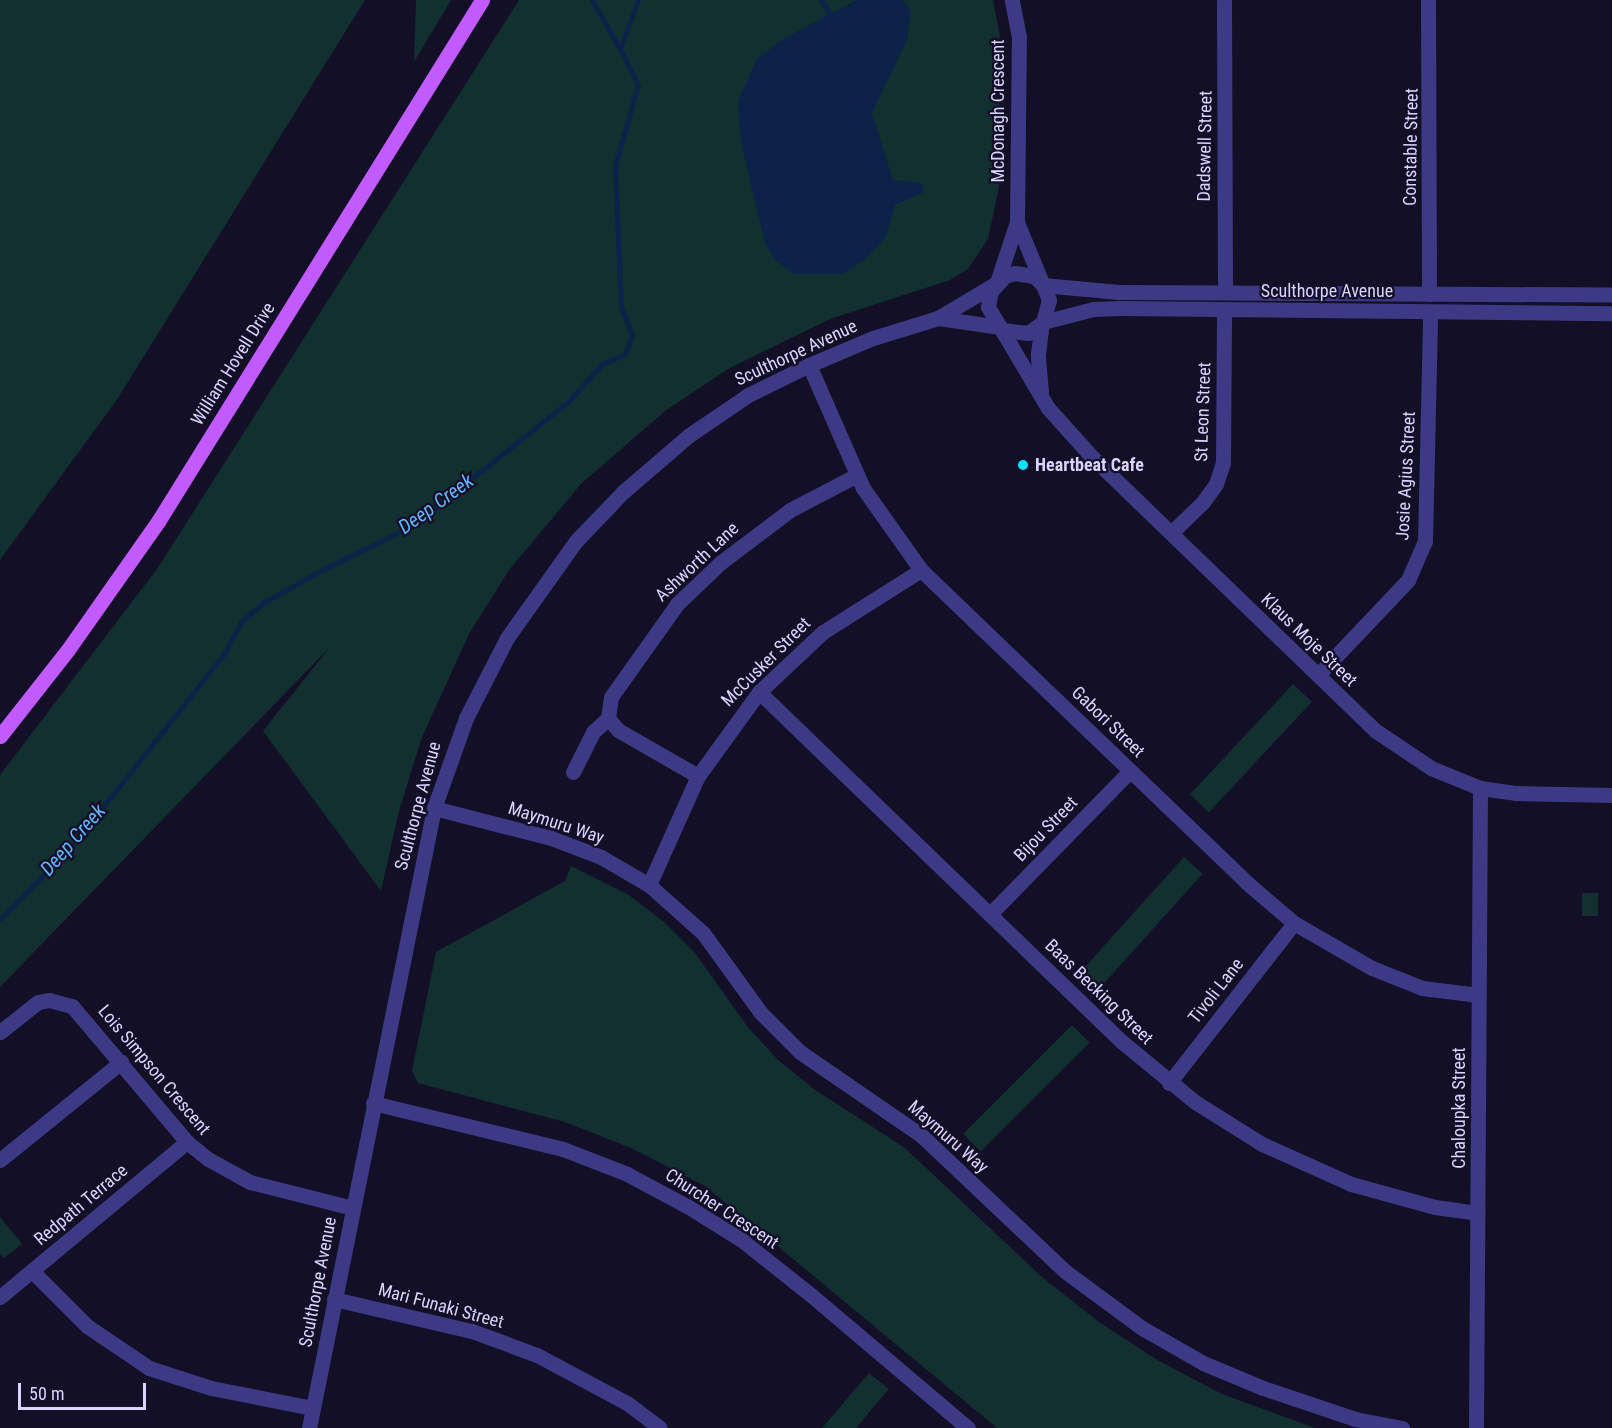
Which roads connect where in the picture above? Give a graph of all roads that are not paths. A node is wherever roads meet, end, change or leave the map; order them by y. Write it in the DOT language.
graph roads {
  1 [pos="482,0"];
  2 [pos="1012,0"];
  3 [pos="1224,0"];
  4 [pos="1428,0"];
  5 [pos="1017,222"];
  6 [pos="996,283"];
  7 [pos="1043,284"];
  8 [pos="1225,292"];
  9 [pos="1430,294"];
  10 [pos="1612,295"];
  11 [pos="1224,310"];
  12 [pos="1430,312"];
  13 [pos="1612,313"];
  14 [pos="938,318"];
  15 [pos="1043,323"];
  16 [pos="1001,329"];
  17 [pos="809,365"];
  18 [pos="1041,395"];
  19 [pos="857,475"];
  20 [pos="1171,533"];
  21 [pos="921,570"];
  22 [pos="1318,675"];
  23 [pos="759,692"];
  24 [pos="608,718"];
  25 [pos="0,736"];
  26 [pos="1130,771"];
  27 [pos="573,772"];
  28 [pos="698,776"];
  29 [pos="1480,788"];
  30 [pos="1612,795"];
  31 [pos="434,808"];
  32 [pos="649,885"];
  33 [pos="990,914"];
  34 [pos="1294,922"];
  35 [pos="1479,995"];
  36 [pos="0,1032"];
  37 [pos="121,1062"];
  38 [pos="1169,1083"];
  39 [pos="373,1102"];
  40 [pos="186,1142"];
  41 [pos="0,1160"];
  42 [pos="353,1208"];
  43 [pos="1478,1213"];
  44 [pos="32,1271"];
  45 [pos="0,1296"];
  46 [pos="334,1299"];
  47 [pos="313,1408"];
  48 [pos="309,1428"];
  49 [pos="660,1428"];
  50 [pos="968,1428"];
  51 [pos="1402,1428"];
  52 [pos="1476,1428"];
  1 -- 25 [label="main road, William Hovell Drive"];
  2 -- 5 [label="street, McDonagh Crescent"];
  3 -- 8 [label="street, Dadswell Street"];
  4 -- 9 [label="street, Constable Street"];
  5 -- 6 [label="street, McDonagh Crescent"];
  5 -- 7 [label="street, McDonagh Crescent"];
  6 -- 7 [label="street"];
  6 -- 14 [label="street, Sculthorpe Avenue"];
  6 -- 16 [label="street"];
  7 -- 8 [label="street, Sculthorpe Avenue"];
  7 -- 15 [label="street"];
  8 -- 9 [label="street, Sculthorpe Avenue"];
  9 -- 10 [label="street, Sculthorpe Avenue"];
  11 -- 12 [label="street, Sculthorpe Avenue"];
  11 -- 15 [label="street, Sculthorpe Avenue"];
  11 -- 20 [label="street, St Leon Street"];
  12 -- 13 [label="street, Sculthorpe Avenue"];
  12 -- 22 [label="street, Josie Agius Street"];
  14 -- 16 [label="street, Sculthorpe Avenue"];
  14 -- 17 [label="street, Sculthorpe Avenue"];
  15 -- 16 [label="street"];
  15 -- 18 [label="street"];
  16 -- 18 [label="street, Klaus Moje Street"];
  17 -- 19 [label="street, Gabori Street"];
  17 -- 31 [label="street, Sculthorpe Avenue"];
  18 -- 20 [label="street, Klaus Moje Street"];
  19 -- 21 [label="street, Gabori Street"];
  19 -- 24 [label="street, Ashworth Lane"];
  20 -- 22 [label="street, Klaus Moje Street"];
  21 -- 23 [label="street, McCusker Street"];
  21 -- 26 [label="street, Gabori Street"];
  22 -- 29 [label="street, Klaus Moje Street"];
  23 -- 28 [label="street, McCusker Street"];
  23 -- 33 [label="street, Baas Becking Street"];
  24 -- 27 [label="street, Ashworth Lane"];
  24 -- 28 [label="street"];
  26 -- 33 [label="street, Bijou Street"];
  26 -- 34 [label="street, Gabori Street"];
  28 -- 32 [label="street, McCusker Street"];
  29 -- 30 [label="street, Klaus Moje Street"];
  29 -- 35 [label="street, Chaloupka Street"];
  31 -- 32 [label="street, Maymuru Way"];
  31 -- 39 [label="street, Sculthorpe Avenue"];
  32 -- 51 [label="street, Maymuru Way"];
  33 -- 38 [label="street, Baas Becking Street"];
  34 -- 35 [label="street, Gabori Street"];
  34 -- 38 [label="street, Tivoli Lane"];
  35 -- 43 [label="street, Chaloupka Street"];
  36 -- 37 [label="street, Lois Simpson Crescent"];
  37 -- 40 [label="street, Lois Simpson Crescent"];
  37 -- 41 [label="street"];
  38 -- 43 [label="street, Baas Becking Street"];
  39 -- 42 [label="street, Sculthorpe Avenue"];
  39 -- 50 [label="street, Churcher Crescent"];
  40 -- 42 [label="street, Lois Simpson Crescent"];
  40 -- 44 [label="street, Redpath Terrace"];
  42 -- 46 [label="street, Sculthorpe Avenue"];
  43 -- 52 [label="street, Chaloupka Street"];
  44 -- 45 [label="street, Redpath Terrace"];
  44 -- 47 [label="street"];
  46 -- 47 [label="street, Sculthorpe Avenue"];
  46 -- 49 [label="street, Mari Funaki Street"];
  47 -- 48 [label="street, Sculthorpe Avenue"];
}
